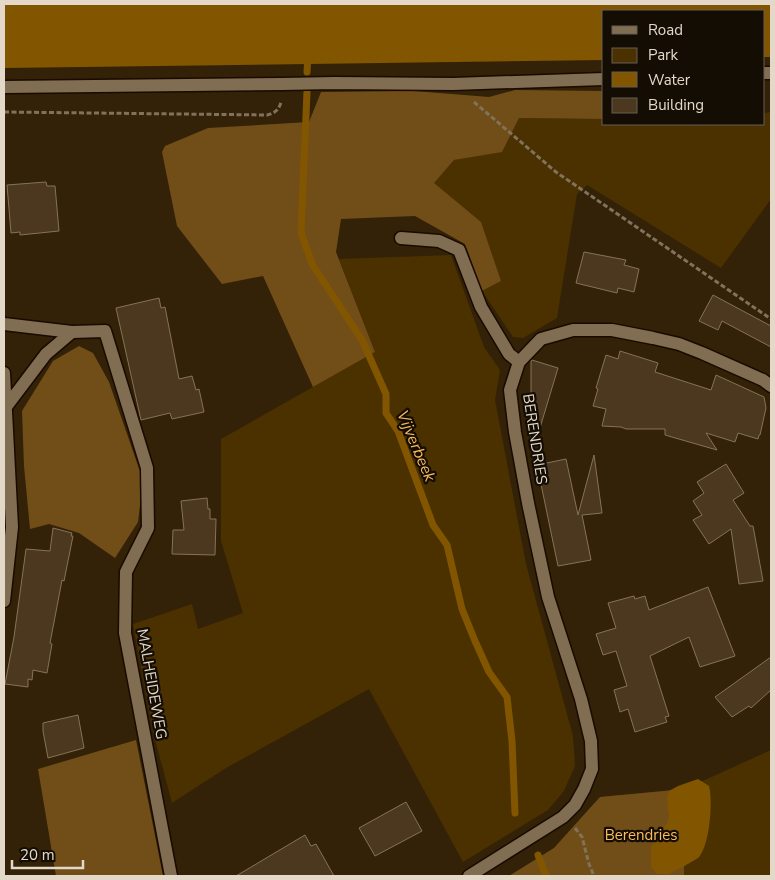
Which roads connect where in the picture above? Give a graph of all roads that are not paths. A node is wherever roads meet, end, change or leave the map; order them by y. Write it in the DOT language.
graph roads {
  1 [pos="602,79"];
  2 [pos="4,87"];
  3 [pos="401,238"];
  4 [pos="4,324"];
  5 [pos="72,332"];
  6 [pos="518,362"];
  7 [pos="4,373"];
  8 [pos="771,386"];
  9 [pos="6,407"];
  10 [pos="4,601"];
  11 [pos="171,876"];
  12 [pos="469,876"];
  1 -- 2 [label="street"];
  3 -- 6 [label="street"];
  4 -- 5 [label="street, MALHEIDEWEG"];
  5 -- 9 [label="street"];
  5 -- 11 [label="street, MALHEIDEWEG"];
  6 -- 8 [label="street, BERENDRIES"];
  6 -- 12 [label="street, BERENDRIES"];
  7 -- 9 [label="street"];
  9 -- 10 [label="street"];
}
